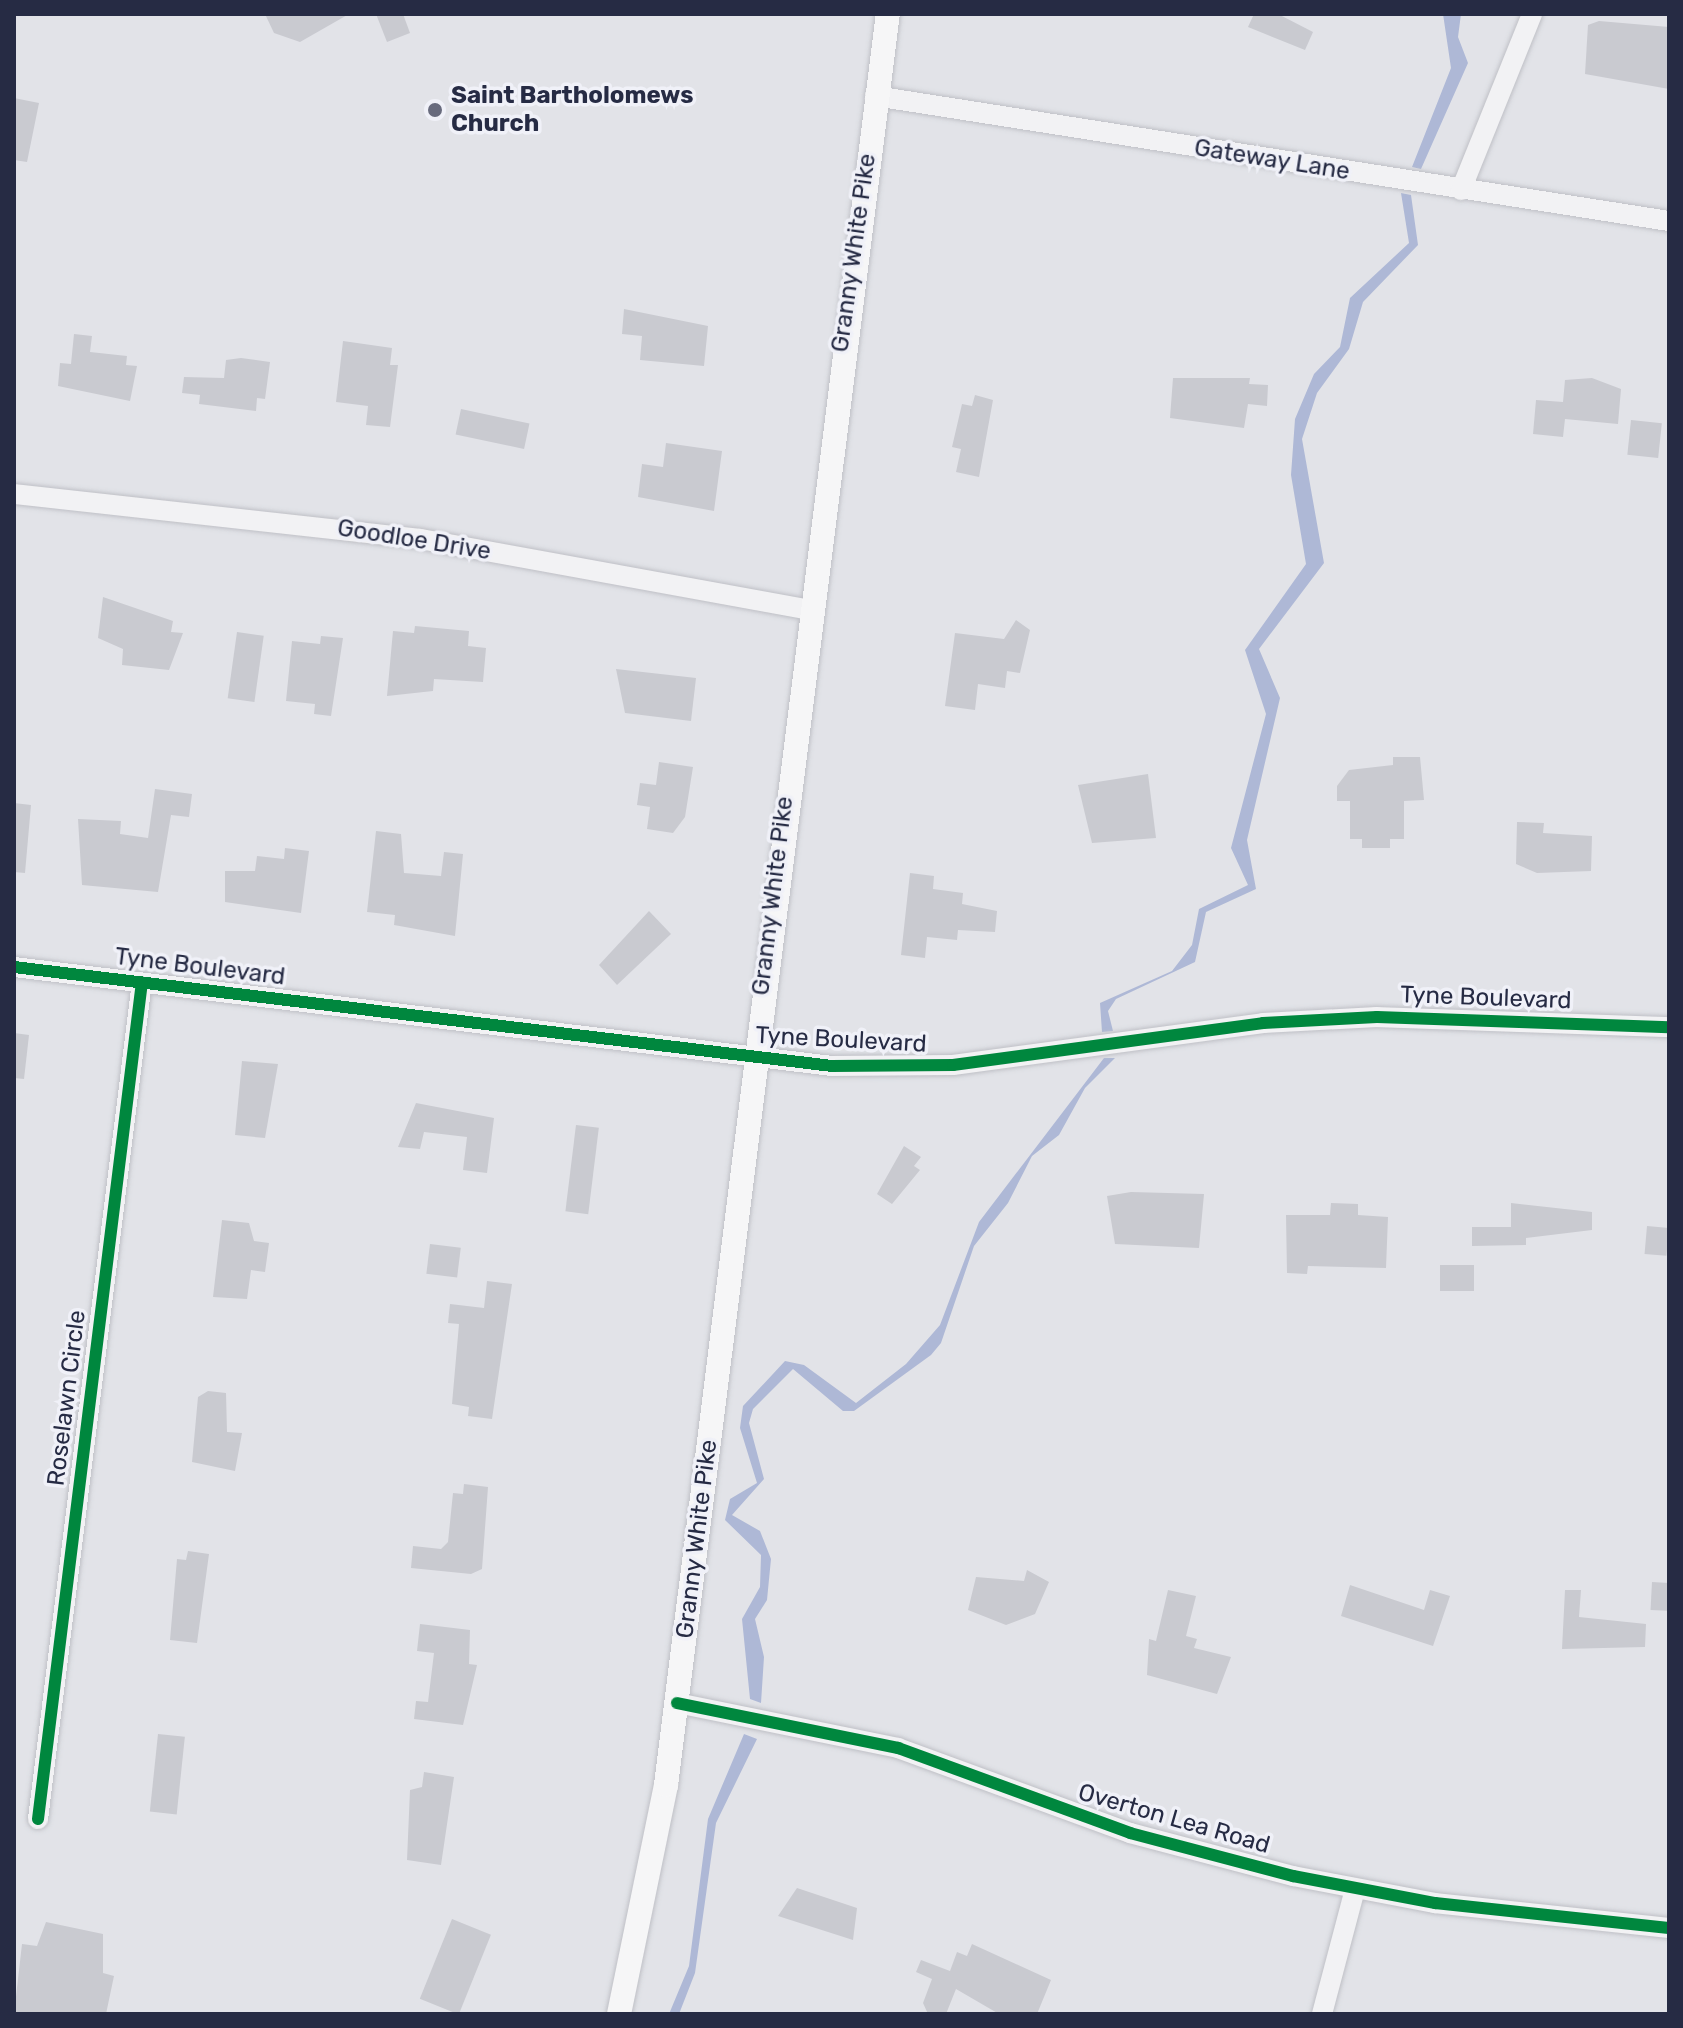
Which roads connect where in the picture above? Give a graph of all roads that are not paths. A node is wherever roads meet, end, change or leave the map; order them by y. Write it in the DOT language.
graph roads {
  1 [pos="888,14"];
  2 [pos="1532,14"];
  3 [pos="875,96"];
  4 [pos="1461,190"];
  5 [pos="1669,221"];
  6 [pos="14,494"];
  7 [pos="810,610"];
  8 [pos="14,967"];
  9 [pos="142,982"];
  10 [pos="1669,1027"];
  11 [pos="753,1058"];
  12 [pos="677,1703"];
  13 [pos="38,1819"];
  14 [pos="1355,1889"];
  15 [pos="1669,1928"];
  16 [pos="619,2014"];
  17 [pos="1322,2014"];
  1 -- 3 [label="main road, Granny White Pike"];
  2 -- 4 [label="street"];
  3 -- 4 [label="street, Gateway Lane"];
  3 -- 7 [label="main road, Granny White Pike"];
  4 -- 5 [label="street, Gateway Lane"];
  6 -- 7 [label="street, Goodloe Drive"];
  7 -- 11 [label="main road, Granny White Pike"];
  8 -- 9 [label="street, Tyne Boulevard"];
  9 -- 11 [label="street, Tyne Boulevard"];
  9 -- 13 [label="street, Roselawn Circle"];
  10 -- 11 [label="street, Tyne Boulevard"];
  11 -- 12 [label="main road, Granny White Pike"];
  12 -- 14 [label="street, Overton Lea Road"];
  12 -- 16 [label="main road, Granny White Pike"];
  14 -- 15 [label="street, Overton Lea Road"];
  14 -- 17 [label="street"];
}
